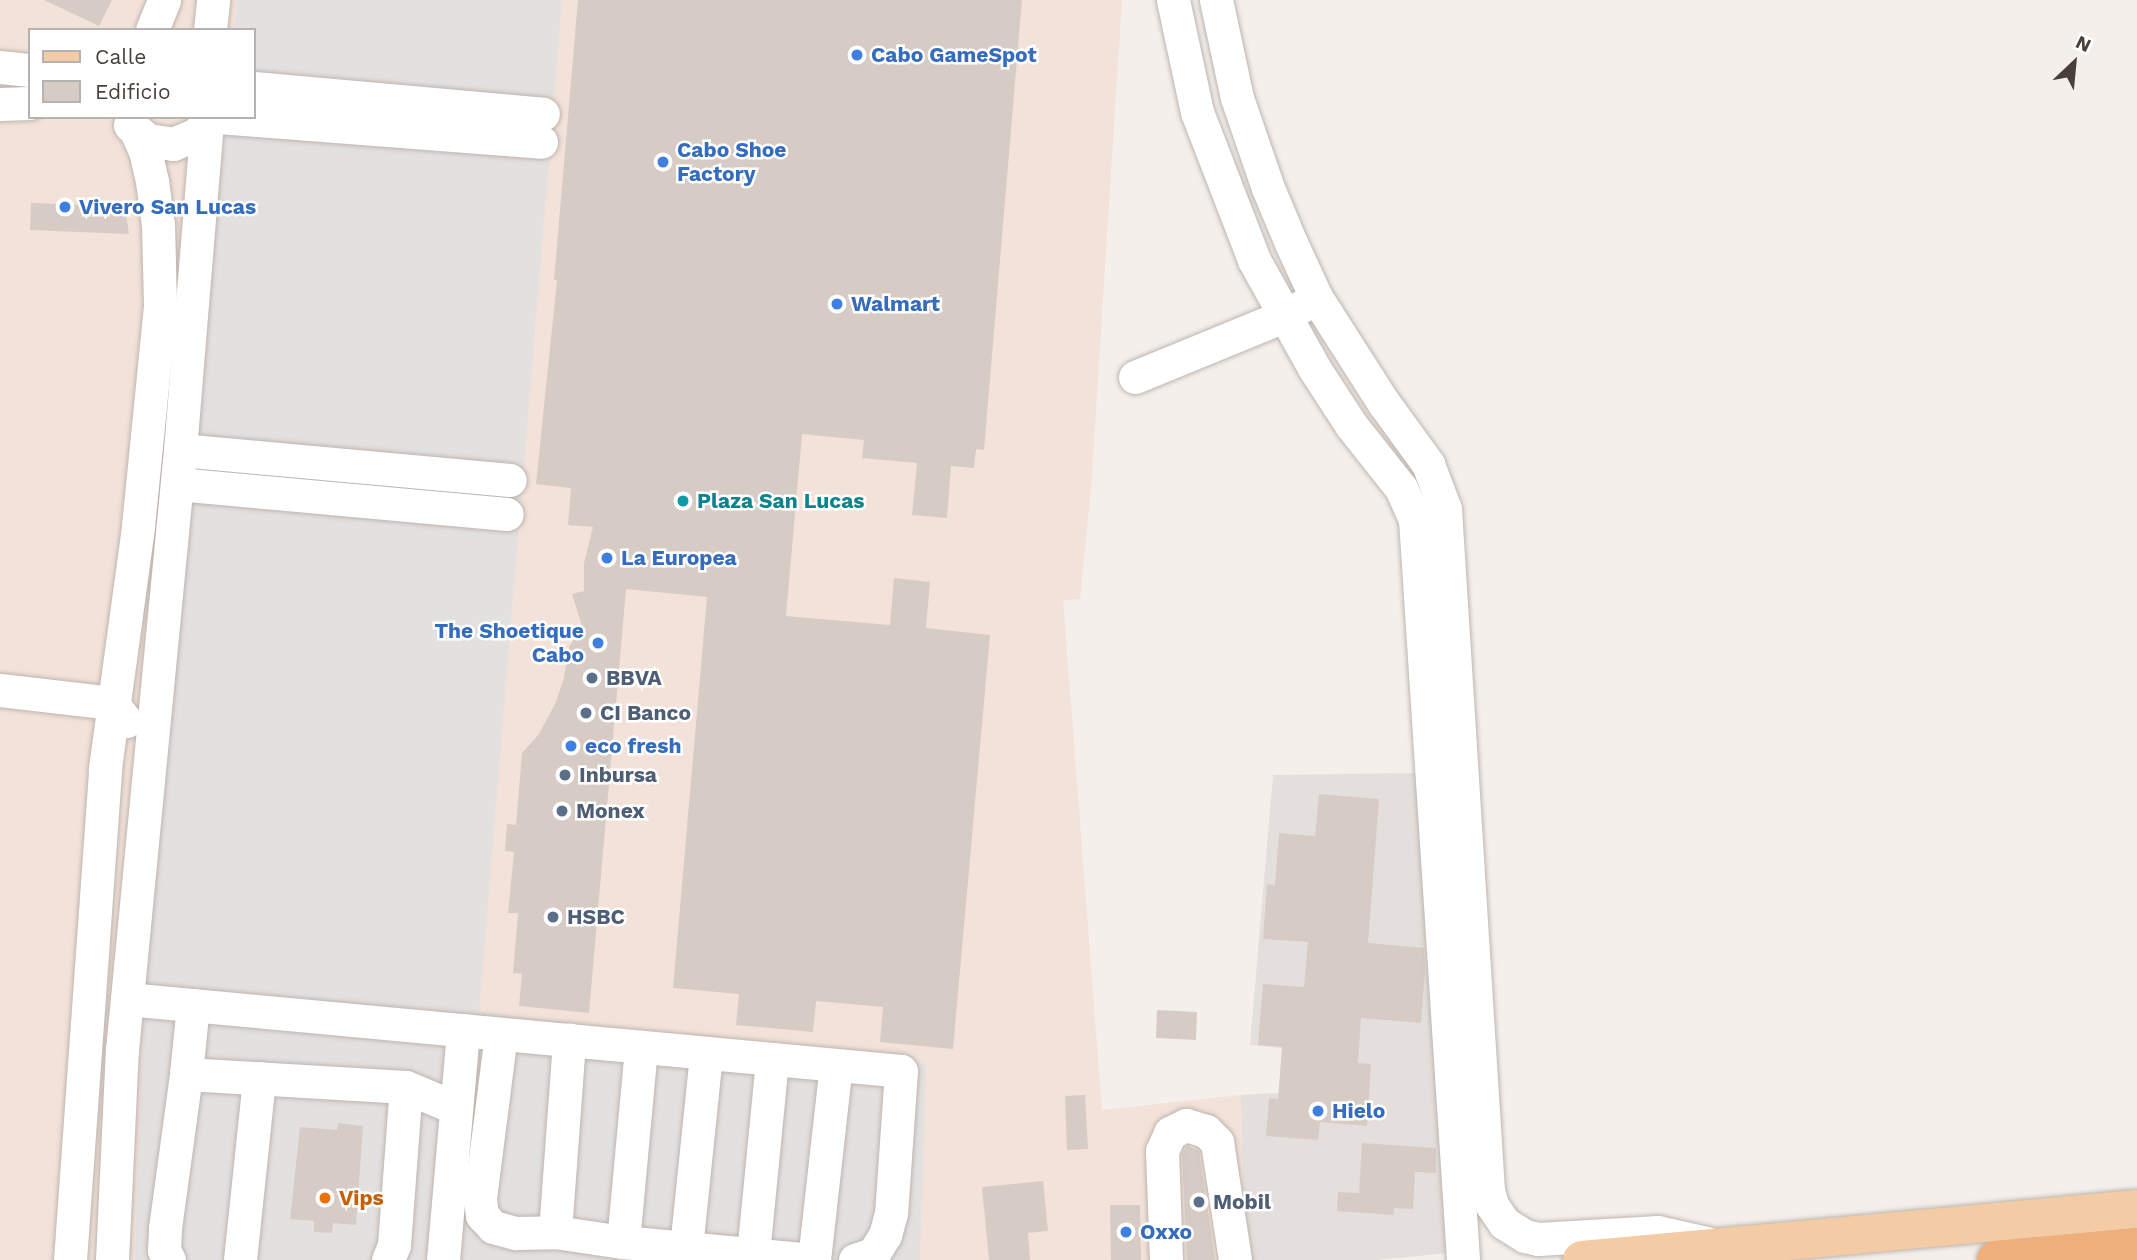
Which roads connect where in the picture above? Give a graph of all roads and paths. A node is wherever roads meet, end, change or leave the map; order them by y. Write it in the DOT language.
graph roads {
  1 [pos="164,0"];
  2 [pos="213,0"];
  3 [pos="1172,0"];
  4 [pos="1216,0"];
  5 [pos="153,28"];
  6 [pos="210,28"];
  7 [pos="0,67"];
  8 [pos="28,70"];
  9 [pos="256,88"];
  10 [pos="28,103"];
  11 [pos="0,104"];
  12 [pos="212,119"];
  13 [pos="128,122"];
  14 [pos="1316,297"];
  15 [pos="1284,317"];
  16 [pos="1135,377"];
  17 [pos="180,450"];
  18 [pos="510,480"];
  19 [pos="177,484"];
  20 [pos="508,514"];
  21 [pos="0,690"];
  22 [pos="112,704"];
  23 [pos="143,842"];
  24 [pos="127,999"];
  25 [pos="192,1005"];
  26 [pos="463,1030"];
  27 [pos="501,1034"];
  28 [pos="569,1040"];
  29 [pos="641,1046"];
  30 [pos="706,1053"];
  31 [pos="772,1059"];
  32 [pos="836,1065"];
  33 [pos="186,1074"];
  34 [pos="259,1079"];
  35 [pos="406,1087"];
  36 [pos="456,1108"];
  37 [pos="2137,1209"];
  38 [pos="555,1232"];
  39 [pos="623,1242"];
  40 [pos="1723,1247"];
  41 [pos="2137,1247"];
  42 [pos="686,1248"];
  43 [pos="753,1255"];
  44 [pos="70,1260"];
  45 [pos="111,1260"];
  46 [pos="169,1260"];
  47 [pos="240,1260"];
  48 [pos="388,1260"];
  49 [pos="443,1260"];
  50 [pos="814,1260"];
  51 [pos="855,1260"];
  52 [pos="1166,1260"];
  53 [pos="1235,1260"];
  54 [pos="1463,1260"];
  55 [pos="1582,1260"];
  56 [pos="1996,1260"];
  1 -- 5 [label="street"];
  2 -- 6 [label="street"];
  3 -- 15 [label="street"];
  4 -- 14 [label="street"];
  7 -- 8 [label="street"];
  9 -- 12 [label="street"];
  10 -- 11 [label="street"];
  12 -- 13 [label="street"];
  12 -- 17 [label="street"];
  13 -- 22 [label="street"];
  14 -- 15 [label="street"];
  14 -- 40 [label="street"];
  15 -- 16 [label="street"];
  15 -- 54 [label="street"];
  17 -- 18 [label="street"];
  17 -- 19 [label="street"];
  19 -- 20 [label="street"];
  19 -- 23 [label="street"];
  21 -- 22 [label="street"];
  22 -- 23 [label="street"];
  22 -- 44 [label="street"];
  23 -- 24 [label="street"];
  24 -- 25 [label="street"];
  24 -- 45 [label="street"];
  25 -- 26 [label="street"];
  25 -- 33 [label="street"];
  26 -- 27 [label="street"];
  26 -- 36 [label="street"];
  27 -- 28 [label="street"];
  27 -- 38 [label="street"];
  28 -- 29 [label="street"];
  28 -- 38 [label="street"];
  29 -- 30 [label="street"];
  29 -- 39 [label="street"];
  30 -- 31 [label="street"];
  30 -- 42 [label="street"];
  31 -- 32 [label="street"];
  31 -- 43 [label="street"];
  32 -- 50 [label="street"];
  32 -- 51 [label="street"];
  33 -- 34 [label="street"];
  33 -- 46 [label="street"];
  34 -- 35 [label="street"];
  34 -- 47 [label="street"];
  35 -- 36 [label="street"];
  35 -- 48 [label="street"];
  36 -- 49 [label="street"];
  37 -- 40 [label="main road"];
  38 -- 39 [label="street"];
  39 -- 42 [label="street"];
  40 -- 55 [label="main road"];
  41 -- 56 [label="highway"];
  42 -- 43 [label="street"];
  43 -- 50 [label="street"];
  52 -- 53 [label="street"];
}
